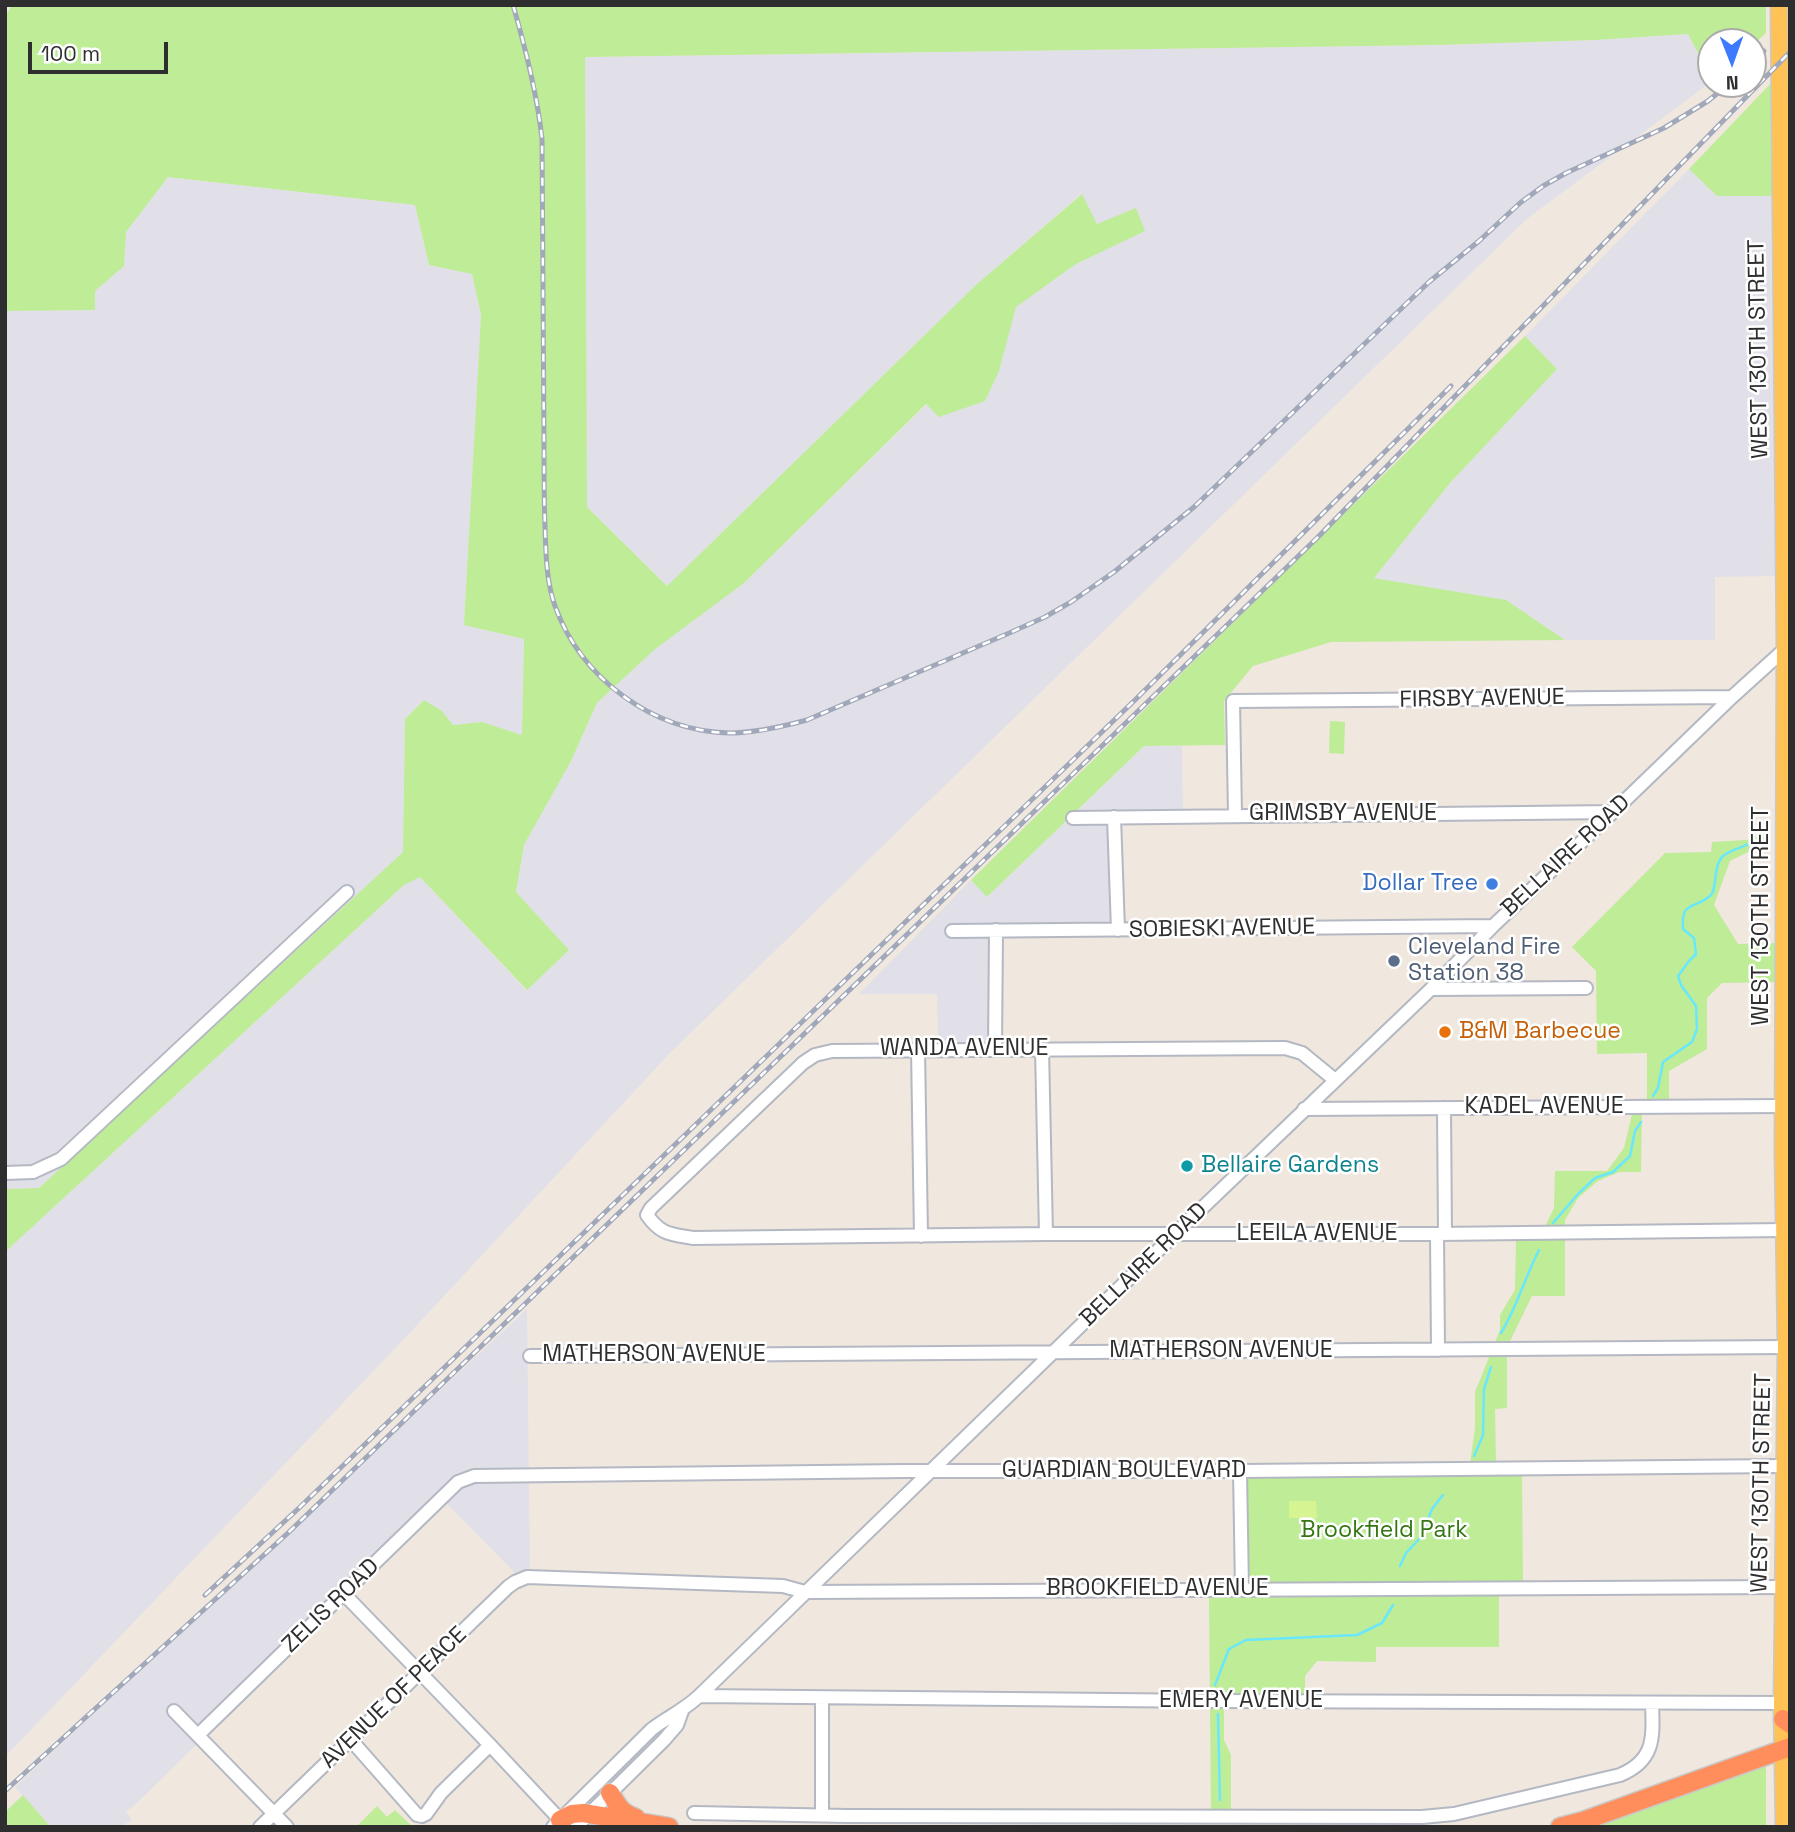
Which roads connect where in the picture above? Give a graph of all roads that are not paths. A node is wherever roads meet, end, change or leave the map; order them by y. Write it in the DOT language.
graph roads {
  1 [pos="1779,5"];
  2 [pos="1785,315"];
  3 [pos="1787,649"];
  4 [pos="1732,696"];
  5 [pos="1787,763"];
  6 [pos="1613,812"];
  7 [pos="1235,815"];
  8 [pos="1114,817"];
  9 [pos="1073,818"];
  10 [pos="347,892"];
  11 [pos="1787,894"];
  12 [pos="1493,926"];
  13 [pos="996,930"];
  14 [pos="1118,930"];
  15 [pos="952,931"];
  16 [pos="1586,988"];
  17 [pos="1431,989"];
  18 [pos="1787,1021"];
  19 [pos="918,1049"];
  20 [pos="1042,1049"];
  21 [pos="995,1050"];
  22 [pos="1335,1080"];
  23 [pos="1783,1106"];
  24 [pos="1444,1108"];
  25 [pos="1304,1110"];
  26 [pos="1787,1150"];
  27 [pos="5,1173"];
  28 [pos="648,1215"];
  29 [pos="1784,1230"];
  30 [pos="1046,1234"];
  31 [pos="1175,1234"];
  32 [pos="1441,1234"];
  33 [pos="921,1236"];
  34 [pos="1787,1278"];
  35 [pos="1786,1347"];
  36 [pos="1438,1350"];
  37 [pos="1055,1352"];
  38 [pos="530,1356"];
  39 [pos="1784,1466"];
  40 [pos="931,1471"];
  41 [pos="1240,1471"];
  42 [pos="465,1478"];
  43 [pos="531,1577"];
  44 [pos="1784,1587"];
  45 [pos="1242,1589"];
  46 [pos="805,1592"];
  47 [pos="344,1594"];
  48 [pos="420,1674"];
  49 [pos="699,1696"];
  50 [pos="822,1698"];
  51 [pos="1652,1703"];
  52 [pos="174,1711"];
  53 [pos="682,1711"];
  54 [pos="1785,1715"];
  55 [pos="198,1735"];
  56 [pos="351,1740"];
  57 [pos="490,1745"];
  58 [pos="1786,1747"];
  59 [pos="610,1793"];
  60 [pos="590,1813"];
  61 [pos="694,1813"];
  62 [pos="274,1814"];
  63 [pos="822,1815"];
  64 [pos="564,1825"];
  65 [pos="663,1826"];
  66 [pos="260,1827"];
  67 [pos="286,1827"];
  68 [pos="1560,1827"];
  69 [pos="1784,1827"];
  1 -- 2 [label="main road, WEST 130TH STREET"];
  2 -- 3 [label="main road, WEST 130TH STREET"];
  3 -- 4 [label="street, BELLAIRE ROAD"];
  3 -- 5 [label="main road, WEST 130TH STREET"];
  4 -- 6 [label="street, BELLAIRE ROAD"];
  4 -- 7 [label="street, FIRSBY AVENUE"];
  5 -- 11 [label="main road, WEST 130TH STREET"];
  6 -- 7 [label="street, GRIMSBY AVENUE"];
  6 -- 12 [label="street, BELLAIRE ROAD"];
  7 -- 8 [label="street, GRIMSBY AVENUE"];
  8 -- 9 [label="street, GRIMSBY AVENUE"];
  8 -- 14 [label="street"];
  10 -- 27 [label="street"];
  11 -- 18 [label="main road, WEST 130TH STREET"];
  12 -- 14 [label="street, SOBIESKI AVENUE"];
  12 -- 17 [label="street, BELLAIRE ROAD"];
  13 -- 14 [label="street, SOBIESKI AVENUE"];
  13 -- 15 [label="street, SOBIESKI AVENUE"];
  13 -- 21 [label="street"];
  16 -- 17 [label="street"];
  17 -- 22 [label="street, BELLAIRE ROAD"];
  18 -- 23 [label="main road, WEST 130TH STREET"];
  19 -- 21 [label="street, WANDA AVENUE"];
  19 -- 28 [label="street, WANDA AVENUE"];
  19 -- 33 [label="street"];
  20 -- 21 [label="street, WANDA AVENUE"];
  20 -- 22 [label="street, WANDA AVENUE"];
  20 -- 30 [label="street"];
  22 -- 25 [label="street, BELLAIRE ROAD"];
  23 -- 24 [label="street, KADEL AVENUE"];
  23 -- 26 [label="main road, WEST 130TH STREET"];
  24 -- 25 [label="street, KADEL AVENUE"];
  24 -- 32 [label="street"];
  25 -- 31 [label="street, BELLAIRE ROAD"];
  26 -- 29 [label="main road, WEST 130TH STREET"];
  28 -- 33 [label="street, LEEILA AVENUE"];
  29 -- 32 [label="street, LEEILA AVENUE"];
  29 -- 34 [label="main road, WEST 130TH STREET"];
  30 -- 31 [label="street, LEEILA AVENUE"];
  30 -- 33 [label="street, LEEILA AVENUE"];
  31 -- 32 [label="street, LEEILA AVENUE"];
  31 -- 37 [label="street, BELLAIRE ROAD"];
  32 -- 36 [label="street"];
  34 -- 35 [label="main road, WEST 130TH STREET"];
  35 -- 36 [label="street, MATHERSON AVENUE"];
  35 -- 39 [label="main road, WEST 130TH STREET"];
  36 -- 37 [label="street, MATHERSON AVENUE"];
  37 -- 38 [label="street, MATHERSON AVENUE"];
  37 -- 40 [label="street, BELLAIRE ROAD"];
  39 -- 41 [label="street, GUARDIAN BOULEVARD"];
  39 -- 44 [label="main road, WEST 130TH STREET"];
  40 -- 41 [label="street, GUARDIAN BOULEVARD"];
  40 -- 42 [label="street, GUARDIAN BOULEVARD"];
  40 -- 46 [label="street, BELLAIRE ROAD"];
  41 -- 45 [label="street"];
  42 -- 47 [label="street, ZELIS ROAD"];
  43 -- 46 [label="street, BROOKFIELD AVENUE"];
  43 -- 48 [label="street, AVENUE OF PEACE"];
  44 -- 45 [label="street, BROOKFIELD AVENUE"];
  44 -- 54 [label="main road, WEST 130TH STREET"];
  45 -- 46 [label="street, BROOKFIELD AVENUE"];
  46 -- 49 [label="street, BELLAIRE ROAD"];
  47 -- 48 [label="street"];
  47 -- 55 [label="street, ZELIS ROAD"];
  48 -- 56 [label="street, AVENUE OF PEACE"];
  48 -- 57 [label="street"];
  49 -- 50 [label="street, EMERY AVENUE"];
  49 -- 53 [label="street, BELLAIRE ROAD"];
  50 -- 51 [label="street, EMERY AVENUE"];
  50 -- 63 [label="street"];
  51 -- 54 [label="street, EMERY AVENUE"];
  51 -- 63 [label="street"];
  52 -- 55 [label="street"];
  53 -- 59 [label="street, BELLAIRE ROAD"];
  53 -- 64 [label="street, BELLAIRE ROAD"];
  54 -- 58 [label="main road, WEST 130TH STREET"];
  55 -- 62 [label="street"];
  56 -- 57 [label="street"];
  56 -- 62 [label="street, AVENUE OF PEACE"];
  57 -- 64 [label="street"];
  58 -- 68 [label="highway"];
  58 -- 69 [label="main road, WEST 130TH STREET"];
  59 -- 60 [label="street, BELLAIRE ROAD"];
  59 -- 65 [label="highway"];
  60 -- 64 [label="highway"];
  60 -- 65 [label="highway"];
  61 -- 63 [label="street"];
  62 -- 66 [label="street, AVENUE OF PEACE"];
  62 -- 67 [label="street"];
}
